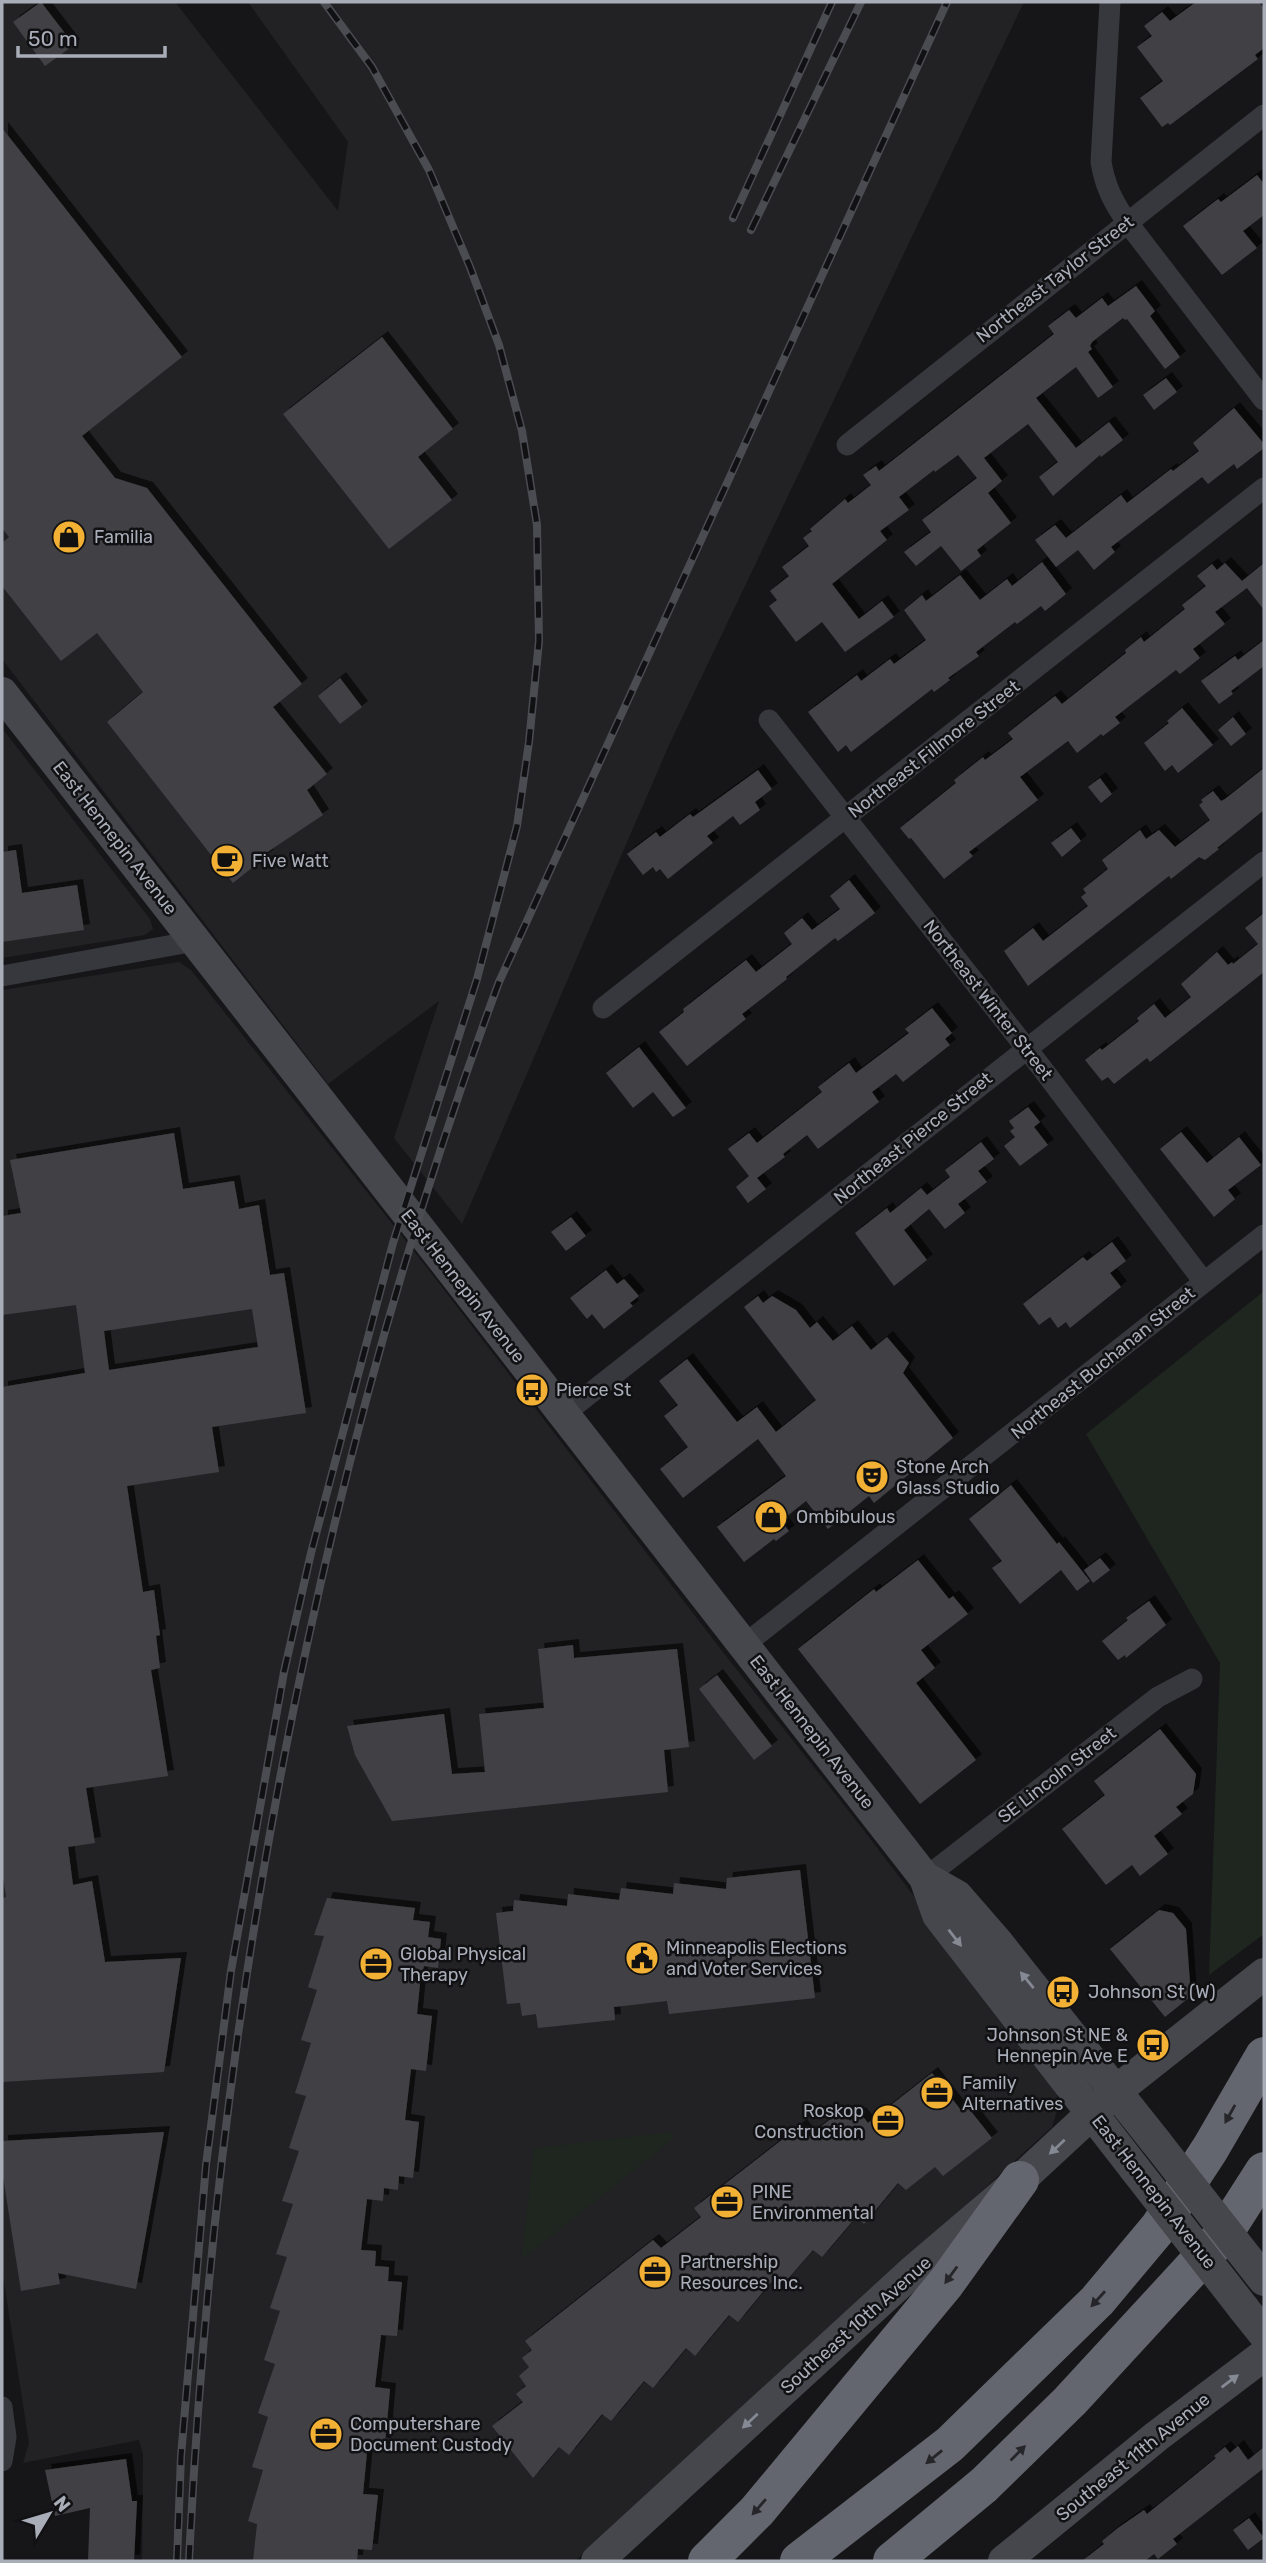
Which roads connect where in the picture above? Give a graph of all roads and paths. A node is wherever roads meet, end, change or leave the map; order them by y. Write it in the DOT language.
graph roads {
  1 [pos="1111,2"];
  2 [pos="1264,115"];
  3 [pos="1128,222"];
  4 [pos="1264,400"];
  5 [pos="847,444"];
  6 [pos="1264,488"];
  7 [pos="2,693"];
  8 [pos="769,720"];
  9 [pos="846,819"];
  10 [pos="1264,862"];
  11 [pos="195,941"];
  12 [pos="2,976"];
  13 [pos="603,1008"];
  14 [pos="1025,1049"];
  15 [pos="1264,1235"];
  16 [pos="1204,1282"];
  17 [pos="564,1415"];
  18 [pos="744,1645"];
  19 [pos="1192,1679"];
  20 [pos="925,1878"];
  21 [pos="1264,1974"];
  22 [pos="1264,2056"];
  23 [pos="1116,2091"];
  24 [pos="1093,2113"];
  25 [pos="1264,2171"];
  26 [pos="1020,2180"];
  27 [pos="1264,2280"];
  28 [pos="1264,2334"];
  29 [pos="1264,2355"];
  30 [pos="2,2407"];
  31 [pos="2,2461"];
  32 [pos="597,2561"];
  33 [pos="707,2561"];
  34 [pos="799,2561"];
  35 [pos="892,2561"];
  36 [pos="1004,2561"];
  1 -- 3 [label="street"];
  2 -- 3 [label="street, Northeast Taylor Street"];
  3 -- 4 [label="street"];
  3 -- 5 [label="street, Northeast Taylor Street"];
  6 -- 9 [label="street, Northeast Fillmore Street"];
  7 -- 11 [label="main road, East Hennepin Avenue"];
  8 -- 9 [label="street, Northeast Winter Street"];
  9 -- 13 [label="street, Northeast Fillmore Street"];
  9 -- 14 [label="street, Northeast Winter Street"];
  10 -- 14 [label="street, Northeast Pierce Street"];
  11 -- 12 [label="street"];
  11 -- 17 [label="main road, East Hennepin Avenue"];
  14 -- 16 [label="street, Northeast Winter Street"];
  14 -- 17 [label="street, Northeast Pierce Street"];
  15 -- 16 [label="street, Northeast Buchanan Street"];
  16 -- 18 [label="street, Northeast Buchanan Street"];
  17 -- 18 [label="main road, East Hennepin Avenue"];
  18 -- 20 [label="main road, East Hennepin Avenue"];
  19 -- 20 [label="street, SE Lincoln Street"];
  23 -- 20 [label="main road, East Hennepin Avenue, one-way"];
  20 -- 24 [label="main road, East Hennepin Avenue, one-way"];
  21 -- 23 [label="main road, Southeast 10th Avenue"];
  22 -- 34 [label="highway, one-way"];
  23 -- 24 [label="main road, Southeast 10th Avenue"];
  23 -- 27 [label="main road, East Hennepin Avenue, bridge"];
  24 -- 26 [label="main road, Southeast 10th Avenue, one-way"];
  24 -- 28 [label="main road, East Hennepin Avenue, bridge"];
  35 -- 25 [label="highway, one-way"];
  26 -- 32 [label="main road, Southeast 10th Avenue, one-way"];
  26 -- 33 [label="highway, one-way"];
  36 -- 29 [label="main road, Southeast 11th Avenue, one-way"];
  30 -- 31 [label="street"];
}
